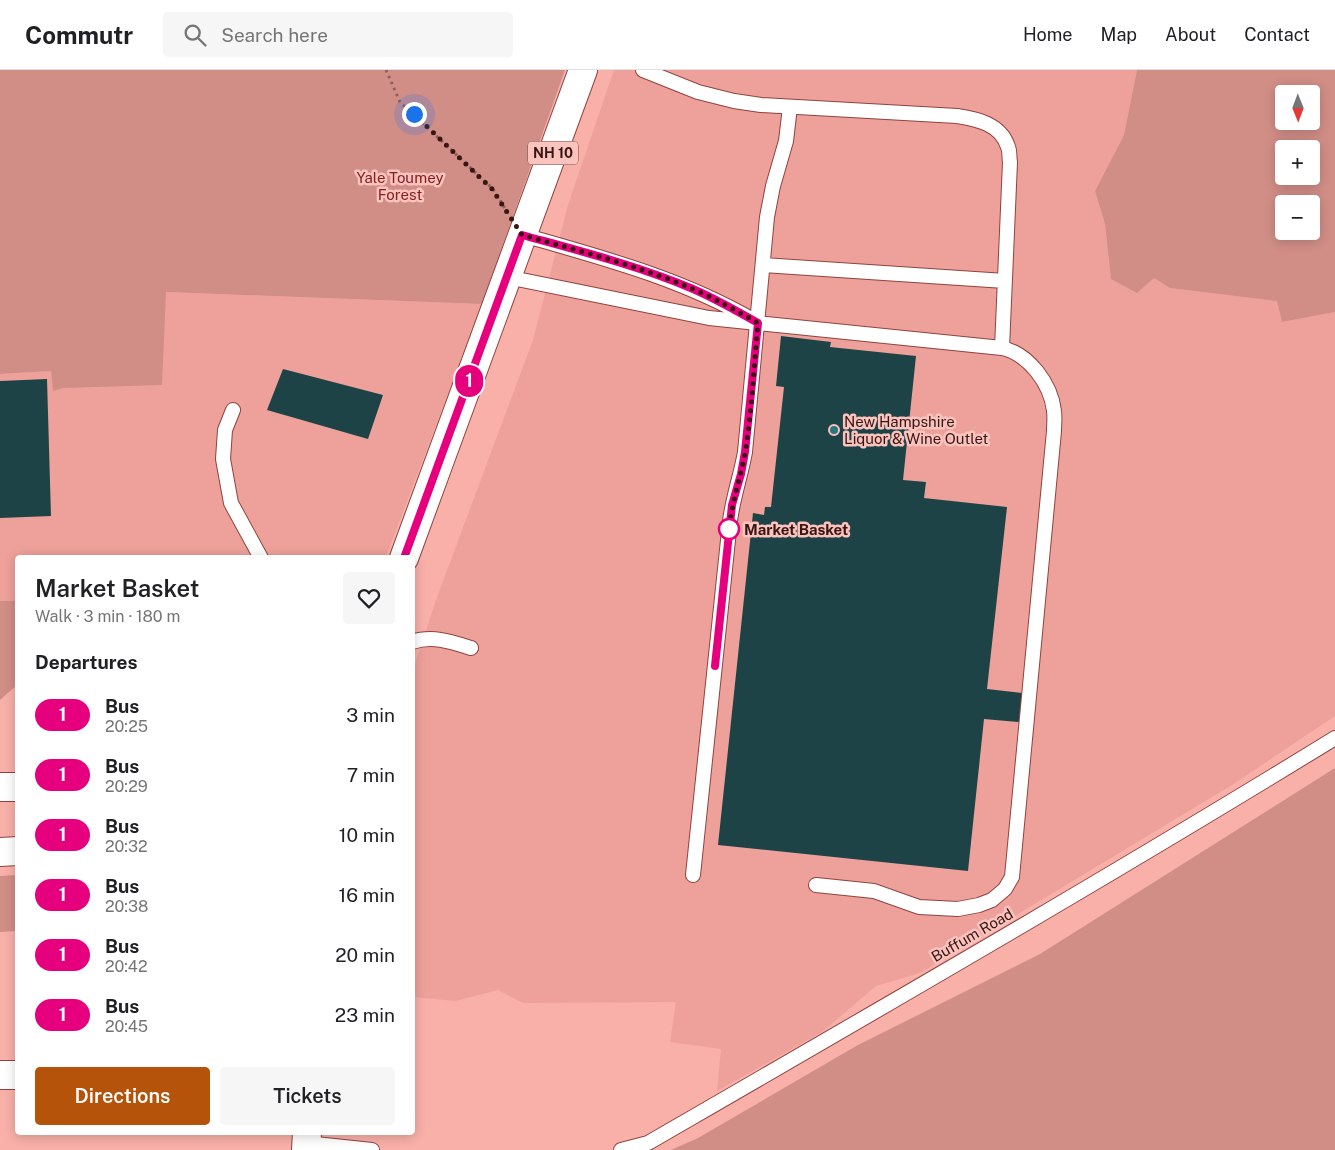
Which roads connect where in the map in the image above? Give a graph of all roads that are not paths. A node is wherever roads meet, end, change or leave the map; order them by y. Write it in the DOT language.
graph roads {
  1 [pos="583,70"];
  2 [pos="643,70"];
  3 [pos="790,107"];
  4 [pos="522,235"];
  5 [pos="763,265"];
  6 [pos="507,277"];
  7 [pos="1005,280"];
  8 [pos="758,323"];
  9 [pos="1002,348"];
  10 [pos="233,410"];
  11 [pos="259,555"];
  12 [pos="405,555"];
  13 [pos="415,641"];
  14 [pos="471,648"];
  15 [pos="1335,738"];
  16 [pos="0,787"];
  17 [pos="15,787"];
  18 [pos="15,851"];
  19 [pos="0,852"];
  20 [pos="693,875"];
  21 [pos="816,885"];
  22 [pos="15,1075"];
  23 [pos="0,1076"];
  24 [pos="306,1142"];
  25 [pos="372,1150"];
  26 [pos="621,1150"];
  1 -- 4 [label="main road, NH 10"];
  2 -- 3 [label="lane"];
  3 -- 5 [label="lane"];
  3 -- 7 [label="lane"];
  4 -- 6 [label="main road, NH 10"];
  4 -- 8 [label="lane"];
  5 -- 7 [label="lane"];
  5 -- 8 [label="lane"];
  6 -- 8 [label="lane"];
  6 -- 12 [label="main road, NH 10"];
  7 -- 9 [label="lane"];
  8 -- 9 [label="lane"];
  8 -- 20 [label="lane"];
  9 -- 21 [label="lane"];
  10 -- 11 [label="lane"];
  13 -- 14 [label="lane"];
  15 -- 26 [label="lane, Buffum Road"];
  16 -- 17 [label="main road"];
  18 -- 19 [label="main road"];
  22 -- 23 [label="main road"];
  24 -- 25 [label="lane"];
}
